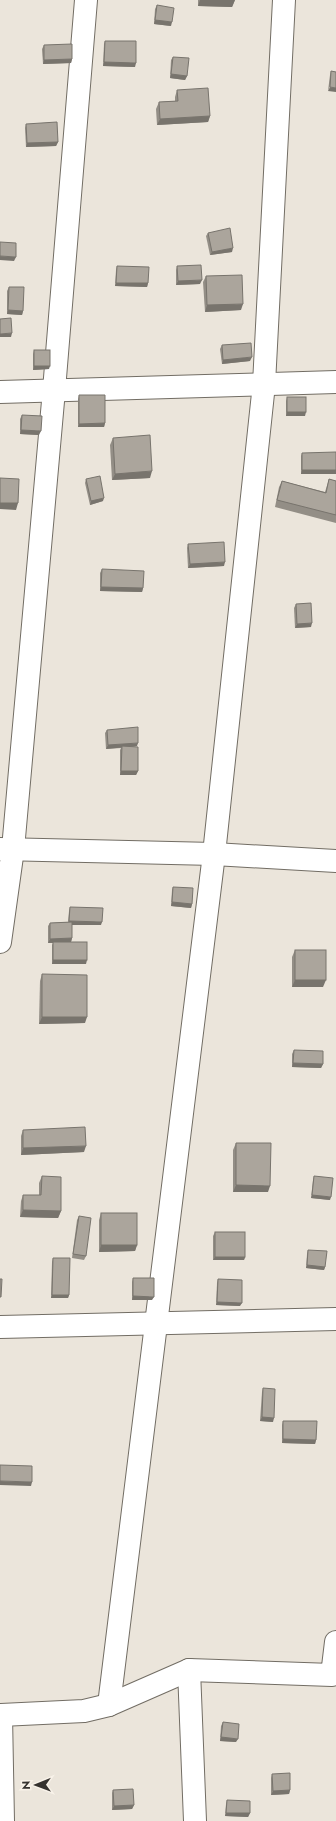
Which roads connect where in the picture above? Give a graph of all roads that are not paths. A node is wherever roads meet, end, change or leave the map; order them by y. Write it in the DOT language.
graph roads {
  1 [pos="86,0"];
  2 [pos="284,0"];
  3 [pos="336,382"];
  4 [pos="264,384"];
  5 [pos="54,390"];
  6 [pos="0,392"];
  7 [pos="6,849"];
  8 [pos="214,854"];
  9 [pos="336,861"];
  10 [pos="0,942"];
  11 [pos="336,1319"];
  12 [pos="157,1322"];
  13 [pos="0,1327"];
  14 [pos="336,1642"];
  15 [pos="189,1670"];
  16 [pos="334,1675"];
  17 [pos="109,1705"];
  18 [pos="1,1715"];
  19 [pos="3,1821"];
  20 [pos="195,1821"];
  1 -- 5 [label="street"];
  2 -- 4 [label="street"];
  3 -- 4 [label="street"];
  4 -- 5 [label="street"];
  4 -- 8 [label="street"];
  5 -- 6 [label="street"];
  5 -- 7 [label="street"];
  7 -- 8 [label="street"];
  7 -- 10 [label="street"];
  8 -- 9 [label="street"];
  8 -- 12 [label="street"];
  11 -- 12 [label="street"];
  12 -- 13 [label="street"];
  12 -- 17 [label="street"];
  14 -- 16 [label="street"];
  15 -- 16 [label="street"];
  15 -- 17 [label="street"];
  15 -- 20 [label="street"];
  17 -- 18 [label="street"];
  18 -- 19 [label="street"];
}
